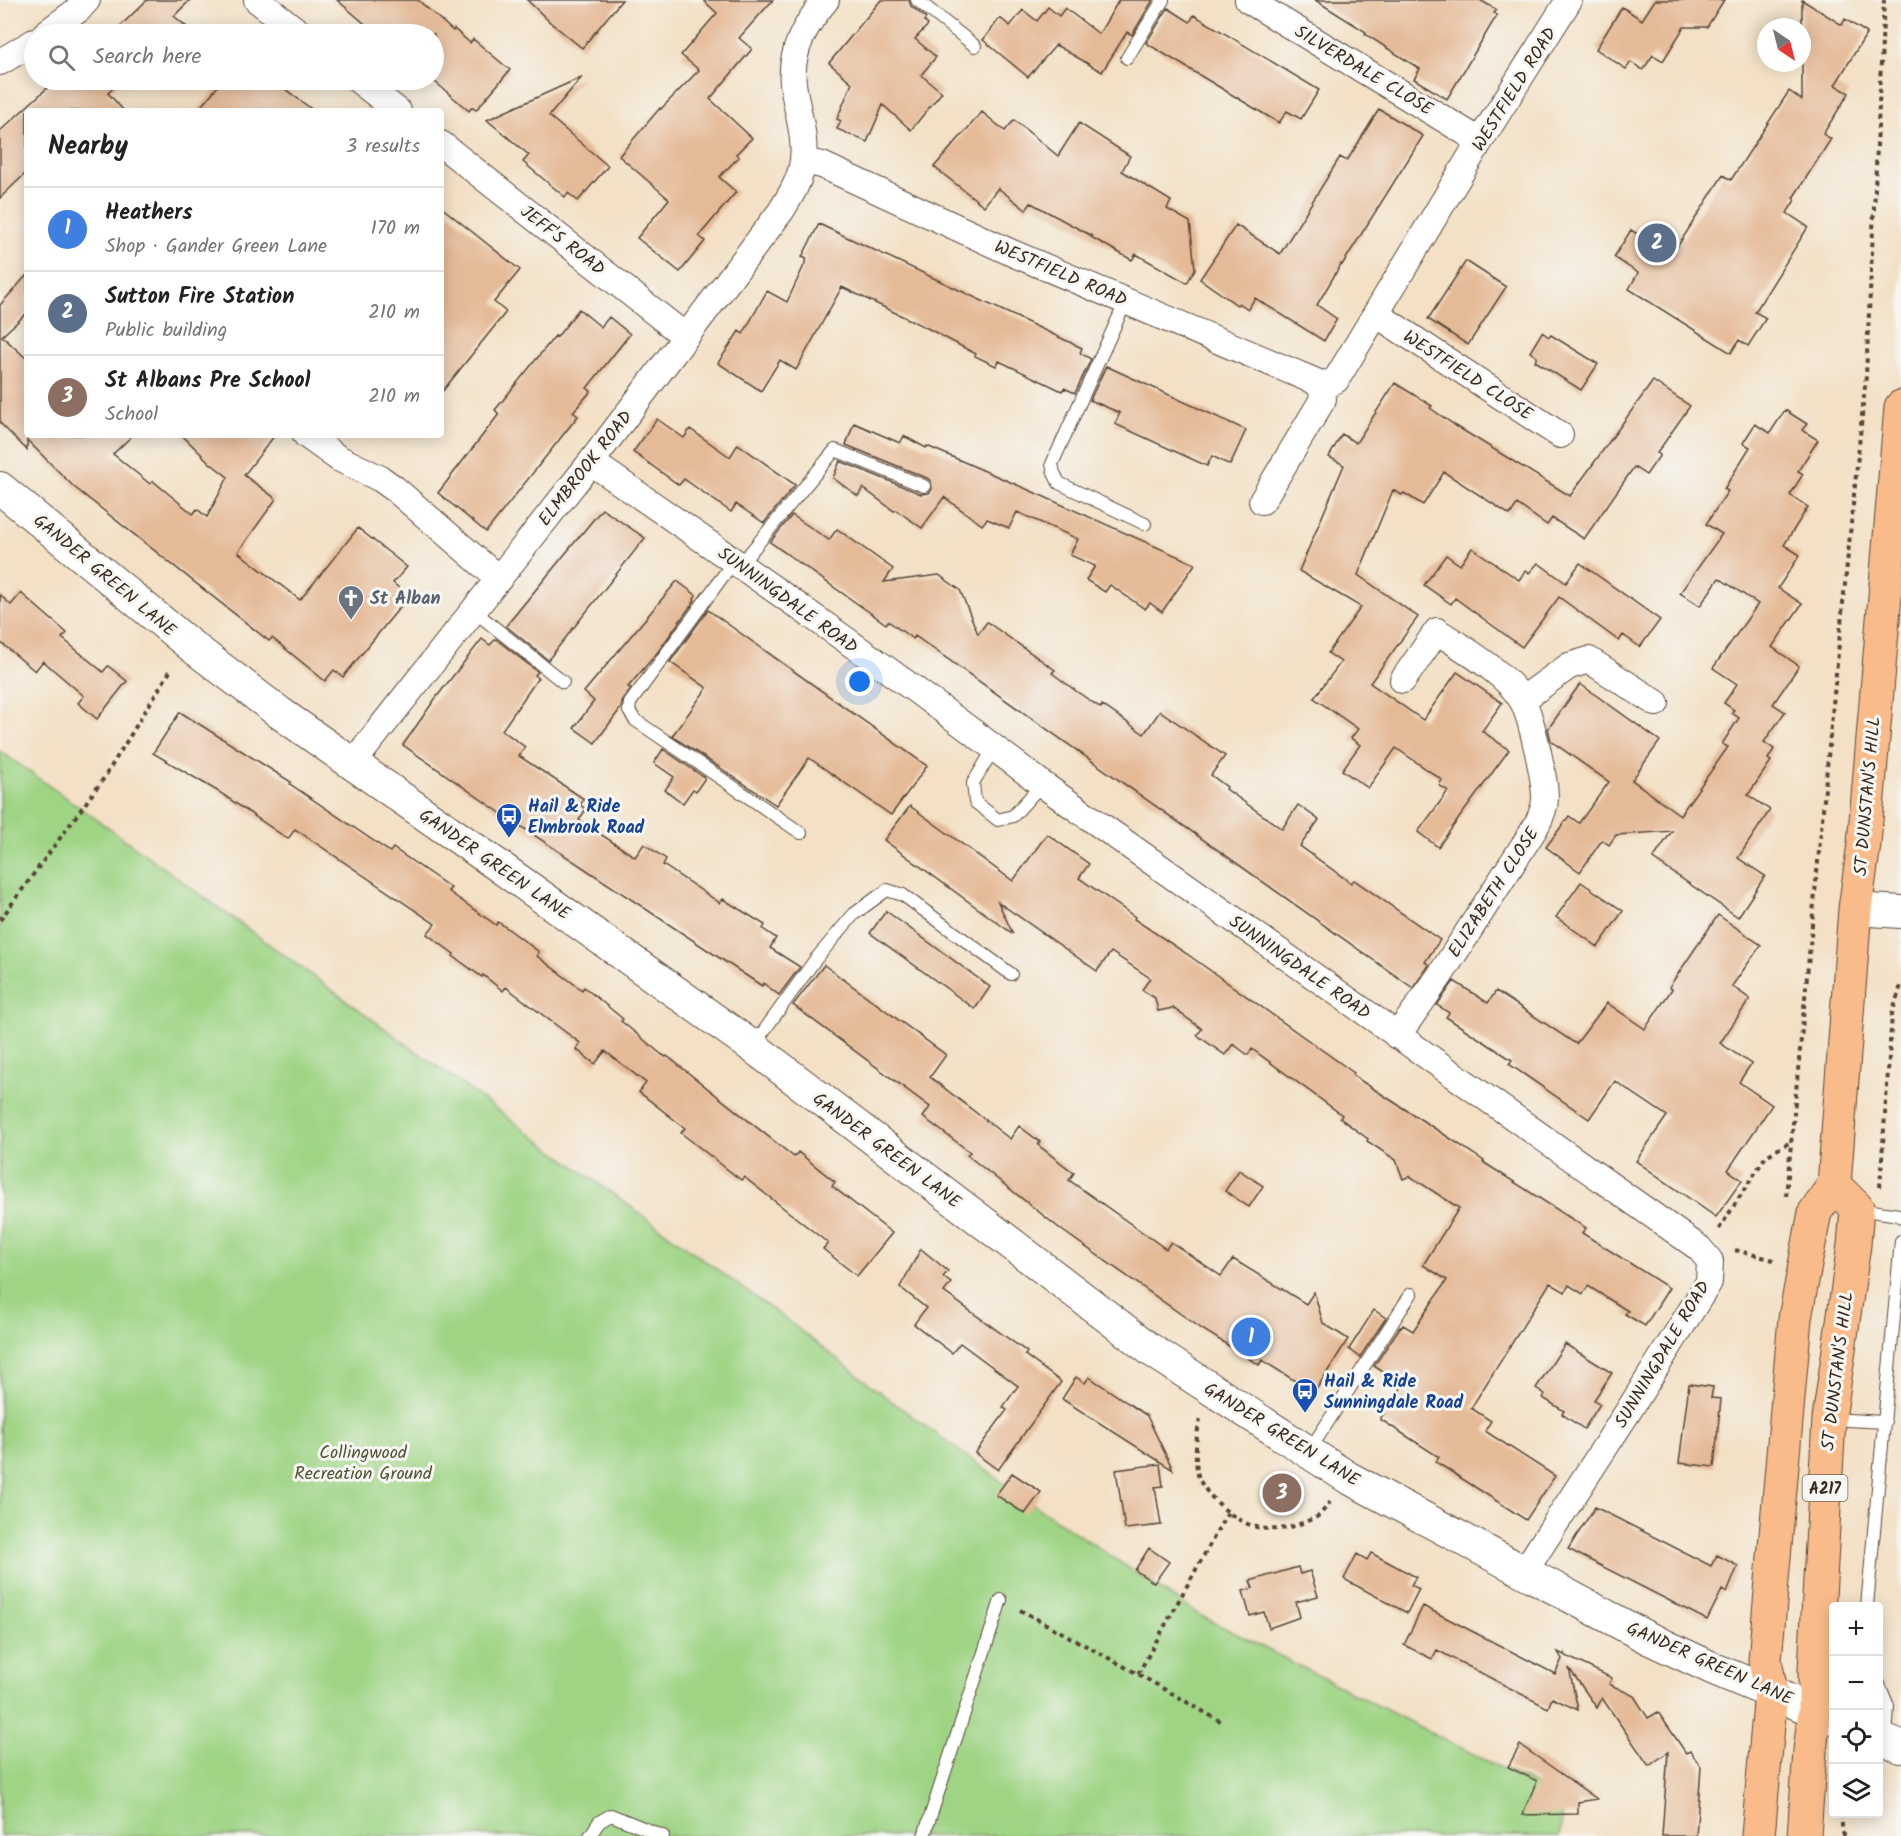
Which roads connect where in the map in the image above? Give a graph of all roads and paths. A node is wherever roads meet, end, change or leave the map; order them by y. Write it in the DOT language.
graph roads {
  1 [pos="87,0"];
  2 [pos="257,0"];
  3 [pos="826,0"];
  4 [pos="917,0"];
  5 [pos="1163,0"];
  6 [pos="1248,0"];
  7 [pos="1569,0"];
  8 [pos="1884,0"];
  9 [pos="57,24"];
  10 [pos="288,24"];
  11 [pos="975,46"];
  12 [pos="24,48"];
  13 [pos="1127,58"];
  14 [pos="0,62"];
  15 [pos="371,90"];
  16 [pos="394,108"];
  17 [pos="1480,141"];
  18 [pos="444,146"];
  19 [pos="803,161"];
  20 [pos="1126,301"];
  21 [pos="1376,314"];
  22 [pos="685,336"];
  23 [pos="1321,384"];
  24 [pos="1901,407"];
  25 [pos="1560,435"];
  26 [pos="310,438"];
  27 [pos="591,462"];
  28 [pos="924,486"];
  29 [pos="0,488"];
  30 [pos="1262,501"];
  31 [pos="1145,524"];
  32 [pos="737,563"];
  33 [pos="499,579"];
  34 [pos="474,611"];
  35 [pos="170,670"];
  36 [pos="1403,680"];
  37 [pos="563,682"];
  38 [pos="1522,700"];
  39 [pos="1656,703"];
  40 [pos="994,748"];
  41 [pos="352,764"];
  42 [pos="1042,784"];
  43 [pos="801,833"];
  44 [pos="1855,909"];
  45 [pos="1901,912"];
  46 [pos="0,920"];
  47 [pos="1011,974"];
  48 [pos="1901,985"];
  49 [pos="1397,1036"];
  50 [pos="753,1047"];
  51 [pos="1792,1141"];
  52 [pos="1834,1185"];
  53 [pos="1868,1200"];
  54 [pos="1785,1206"];
  55 [pos="1901,1217"];
  56 [pos="1901,1241"];
  57 [pos="1710,1261"];
  58 [pos="1780,1261"];
  59 [pos="1412,1294"];
  60 [pos="1212,1390"];
  61 [pos="1829,1419"];
  62 [pos="1885,1422"];
  63 [pos="1308,1452"];
  64 [pos="1347,1477"];
  65 [pos="1228,1512"];
  66 [pos="1524,1572"];
  67 [pos="1001,1600"];
  68 [pos="1867,1602"];
  69 [pos="1138,1674"];
  70 [pos="1771,1692"];
  71 [pos="1883,1694"];
  72 [pos="1824,1715"];
  73 [pos="1223,1723"];
  74 [pos="1888,1742"];
  75 [pos="1841,1818"];
  76 [pos="590,1836"];
  77 [pos="663,1836"];
  78 [pos="924,1836"];
  79 [pos="1758,1836"];
  80 [pos="1804,1836"];
  81 [pos="1843,1836"];
  1 -- 9 [label="street"];
  2 -- 10 [label="street"];
  3 -- 19 [label="street, ELMBROOK ROAD"];
  4 -- 11 [label="lane"];
  5 -- 13 [label="lane"];
  6 -- 17 [label="street, SILVERDALE CLOSE"];
  7 -- 17 [label="street, WESTFIELD ROAD"];
  8 -- 51 [label="path"];
  12 -- 14 [label="street"];
  15 -- 16 [label="street"];
  17 -- 21 [label="street, WESTFIELD ROAD"];
  18 -- 22 [label="street, JEFF'S ROAD"];
  19 -- 20 [label="street, WESTFIELD ROAD"];
  19 -- 22 [label="street, ELMBROOK ROAD"];
  20 -- 23 [label="street, WESTFIELD ROAD"];
  20 -- 31 [label="lane"];
  21 -- 23 [label="street, WESTFIELD ROAD"];
  21 -- 25 [label="street, WESTFIELD CLOSE"];
  22 -- 27 [label="street, ELMBROOK ROAD"];
  23 -- 30 [label="street"];
  24 -- 44 [label="highway, ST DUNSTAN'S HILL"];
  26 -- 33 [label="street"];
  27 -- 32 [label="street, SUNNINGDALE ROAD"];
  27 -- 33 [label="street, ELMBROOK ROAD"];
  28 -- 32 [label="lane"];
  29 -- 41 [label="street, GANDER GREEN LANE"];
  32 -- 40 [label="street, SUNNINGDALE ROAD"];
  32 -- 43 [label="lane"];
  33 -- 34 [label="street, ELMBROOK ROAD"];
  34 -- 37 [label="lane"];
  34 -- 41 [label="street, ELMBROOK ROAD"];
  35 -- 46 [label="path"];
  36 -- 38 [label="street, ELIZABETH CLOSE"];
  38 -- 39 [label="street"];
  38 -- 49 [label="street, ELIZABETH CLOSE"];
  40 -- 42 [label="street, SUNNINGDALE ROAD"];
  40 -- 42 [label="lane"];
  41 -- 50 [label="street, GANDER GREEN LANE"];
  42 -- 49 [label="street, SUNNINGDALE ROAD"];
  44 -- 45 [label="street"];
  44 -- 52 [label="highway, ST DUNSTAN'S HILL"];
  47 -- 50 [label="lane"];
  48 -- 53 [label="path"];
  49 -- 57 [label="street, SUNNINGDALE ROAD"];
  50 -- 60 [label="street, GANDER GREEN LANE"];
  51 -- 54 [label="path"];
  51 -- 57 [label="path"];
  52 -- 53 [label="highway"];
  52 -- 70 [label="highway, A217"];
  53 -- 55 [label="lane"];
  53 -- 61 [label="highway, ST DUNSTAN'S HILL / A217"];
  56 -- 62 [label="lane"];
  57 -- 58 [label="path"];
  57 -- 66 [label="street, SUNNINGDALE ROAD"];
  59 -- 63 [label="lane"];
  60 -- 63 [label="street, GANDER GREEN LANE"];
  60 -- 65 [label="path"];
  61 -- 62 [label="lane"];
  61 -- 72 [label="highway, ST DUNSTAN'S HILL / A217"];
  62 -- 68 [label="lane"];
  63 -- 64 [label="street, GANDER GREEN LANE"];
  64 -- 65 [label="path"];
  64 -- 66 [label="street, GANDER GREEN LANE"];
  65 -- 69 [label="path"];
  66 -- 70 [label="street, GANDER GREEN LANE"];
  67 -- 69 [label="path"];
  67 -- 78 [label="lane"];
  69 -- 73 [label="path"];
  70 -- 72 [label="street, GANDER GREEN LANE"];
  70 -- 79 [label="highway, A217"];
  71 -- 74 [label="lane"];
  72 -- 80 [label="highway, A217"];
  75 -- 81 [label="path"];
  76 -- 77 [label="lane"];
}
